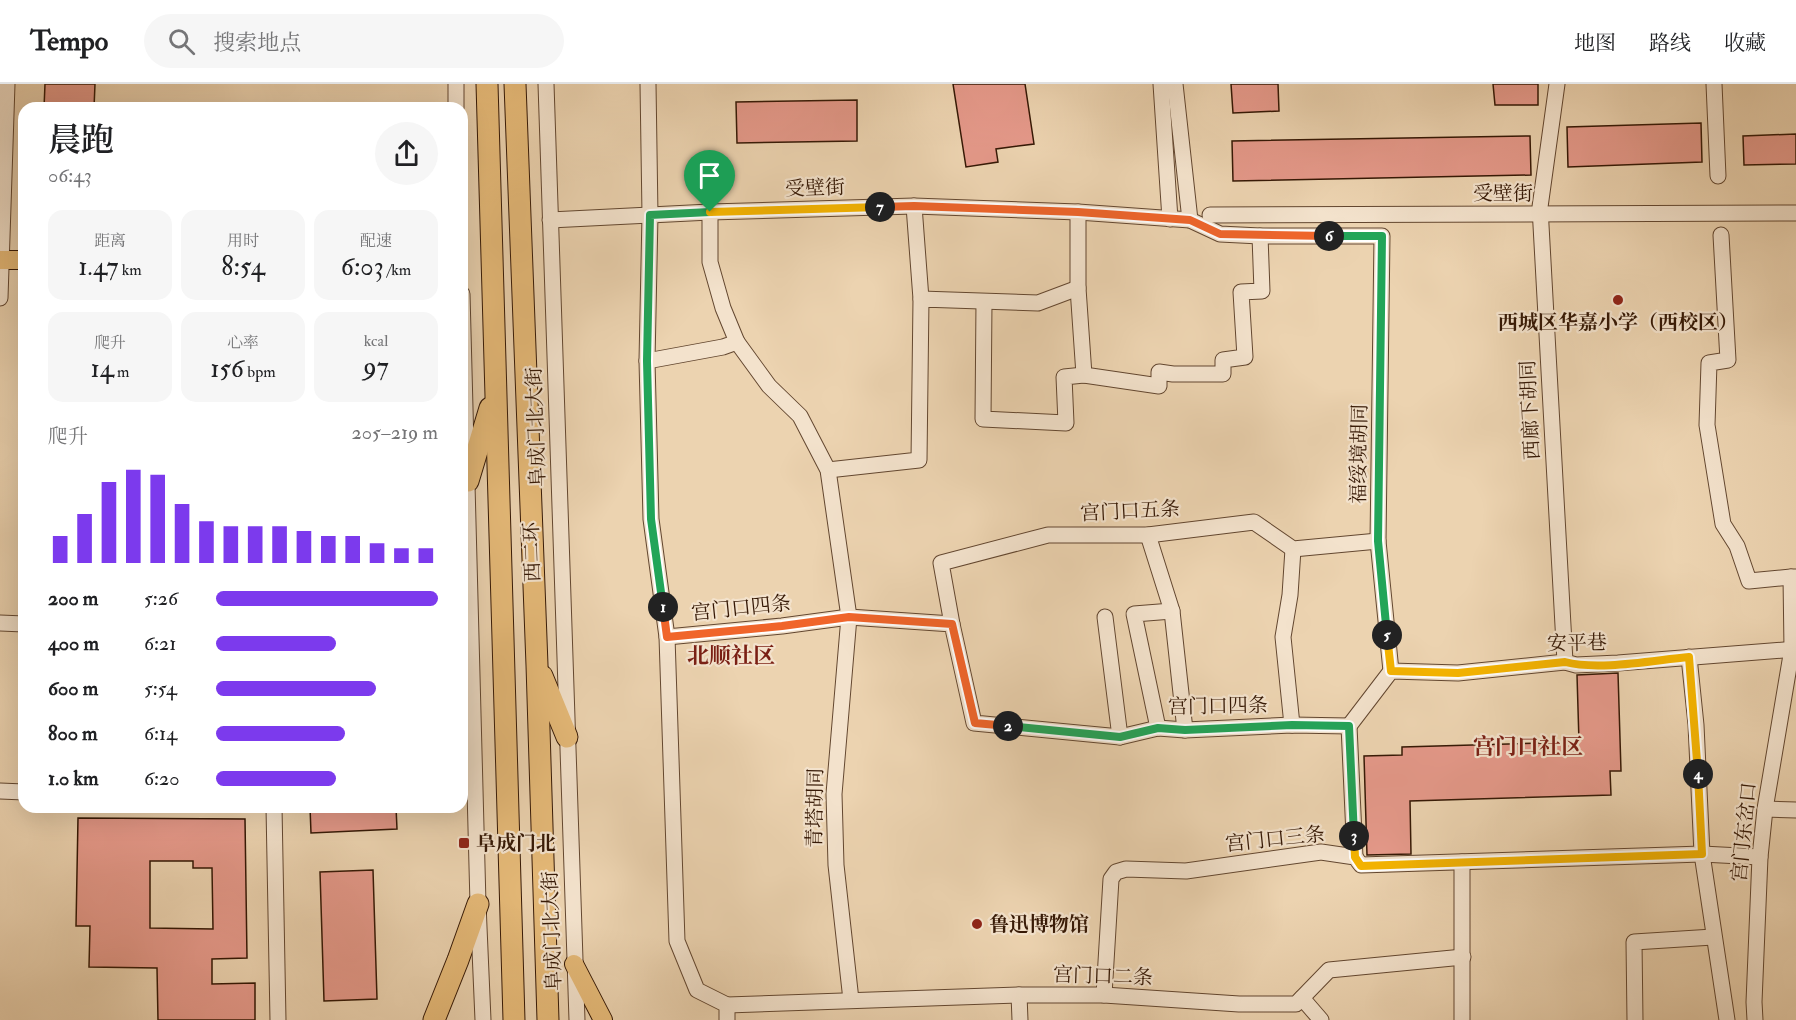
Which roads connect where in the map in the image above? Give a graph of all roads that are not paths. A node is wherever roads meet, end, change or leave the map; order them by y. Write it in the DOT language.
graph roads {
  1 [pos="7,84"];
  2 [pos="456,84"];
  3 [pos="487,84"];
  4 [pos="515,84"];
  5 [pos="546,84"];
  6 [pos="648,84"];
  7 [pos="1161,84"];
  8 [pos="1175,84"];
  9 [pos="1557,84"];
  10 [pos="1714,84"];
  11 [pos="456,102"];
  12 [pos="1718,176"];
  13 [pos="914,206"];
  14 [pos="710,212"];
  15 [pos="1078,212"];
  16 [pos="1796,213"];
  17 [pos="650,215"];
  18 [pos="1210,215"];
  19 [pos="1170,219"];
  20 [pos="550,220"];
  21 [pos="1190,220"];
  22 [pos="1721,235"];
  23 [pos="1260,236"];
  24 [pos="0,260"];
  25 [pos="18,260"];
  26 [pos="1078,288"];
  27 [pos="0,298"];
  28 [pos="921,299"];
  29 [pos="984,302"];
  30 [pos="737,342"];
  31 [pos="647,361"];
  32 [pos="1084,375"];
  33 [pos="495,390"];
  34 [pos="828,470"];
  35 [pos="468,481"];
  36 [pos="1148,535"];
  37 [pos="1378,541"];
  38 [pos="1293,549"];
  39 [pos="1793,577"];
  40 [pos="1173,611"];
  41 [pos="849,617"];
  42 [pos="1105,617"];
  43 [pos="0,623"];
  44 [pos="18,624"];
  45 [pos="952,624"];
  46 [pos="667,637"];
  47 [pos="1794,649"];
  48 [pos="1689,657"];
  49 [pos="1565,662"];
  50 [pos="537,665"];
  51 [pos="1391,671"];
  52 [pos="1292,725"];
  53 [pos="1349,726"];
  54 [pos="1158,728"];
  55 [pos="1185,730"];
  56 [pos="567,736"];
  57 [pos="1120,737"];
  58 [pos="0,791"];
  59 [pos="18,792"];
  60 [pos="1765,809"];
  61 [pos="1796,810"];
  62 [pos="274,813"];
  63 [pos="1702,854"];
  64 [pos="1355,857"];
  65 [pos="1760,857"];
  66 [pos="1462,862"];
  67 [pos="477,904"];
  68 [pos="1713,937"];
  69 [pos="1463,957"];
  70 [pos="574,963"];
  71 [pos="1019,995"];
  72 [pos="1104,995"];
  73 [pos="1302,998"];
  74 [pos="851,1000"];
  75 [pos="727,1013"];
  76 [pos="278,1020"];
  77 [pos="434,1020"];
  78 [pos="483,1020"];
  79 [pos="513,1020"];
  80 [pos="548,1020"];
  81 [pos="577,1020"];
  82 [pos="603,1020"];
  83 [pos="1020,1020"];
  84 [pos="1321,1020"];
  85 [pos="1462,1020"];
  86 [pos="1635,1020"];
  87 [pos="1726,1020"];
  88 [pos="1755,1020"];
  1 -- 24 [label="street"];
  2 -- 11 [label="street"];
  3 -- 33 [label="highway, 西二环"];
  4 -- 50 [label="highway, 西二环"];
  5 -- 20 [label="street, 阜成门北大街"];
  6 -- 17 [label="street"];
  7 -- 19 [label="street"];
  8 -- 21 [label="street"];
  9 -- 49 [label="street, 西廊下胡同"];
  10 -- 12 [label="street"];
  13 -- 14 [label="street, 受壁街"];
  13 -- 15 [label="street, 受壁街"];
  13 -- 28 [label="street"];
  14 -- 17 [label="street, 受壁街"];
  14 -- 30 [label="street, 青塔胡同"];
  15 -- 19 [label="street, 受壁街"];
  15 -- 26 [label="street"];
  16 -- 18 [label="street, 受壁街"];
  17 -- 20 [label="street, 受壁街"];
  17 -- 31 [label="street"];
  19 -- 21 [label="street, 受壁街"];
  20 -- 56 [label="street, 阜成门北大街"];
  21 -- 23 [label="street"];
  22 -- 39 [label="street"];
  23 -- 32 [label="street"];
  23 -- 37 [label="street, 福绥境胡同"];
  24 -- 25 [label="main road"];
  24 -- 27 [label="street"];
  26 -- 29 [label="street"];
  26 -- 32 [label="street"];
  28 -- 29 [label="street"];
  28 -- 34 [label="street"];
  29 -- 32 [label="street"];
  30 -- 31 [label="street"];
  30 -- 34 [label="street, 青塔胡同"];
  31 -- 46 [label="street"];
  33 -- 35 [label="highway"];
  33 -- 79 [label="highway, 西二环"];
  34 -- 41 [label="street, 青塔胡同"];
  35 -- 67 [label="street"];
  36 -- 38 [label="street, 宫门口五条"];
  36 -- 40 [label="street"];
  36 -- 45 [label="street, 宫门口五条"];
  37 -- 38 [label="street"];
  37 -- 51 [label="street, 福绥境胡同"];
  38 -- 52 [label="street"];
  39 -- 47 [label="street, 宫门东岔口"];
  40 -- 54 [label="street"];
  40 -- 55 [label="street"];
  41 -- 45 [label="street, 宫门口四条"];
  41 -- 46 [label="street, 宫门口四条"];
  41 -- 74 [label="street, 青塔胡同"];
  42 -- 57 [label="street"];
  43 -- 44 [label="street"];
  45 -- 57 [label="street, 宫门口四条"];
  46 -- 75 [label="street"];
  47 -- 48 [label="street, 安平巷"];
  47 -- 60 [label="street, 宫门东岔口"];
  48 -- 49 [label="street, 安平巷"];
  48 -- 63 [label="street"];
  49 -- 51 [label="street, 安平巷"];
  50 -- 56 [label="highway"];
  50 -- 80 [label="highway, 西二环"];
  51 -- 53 [label="street"];
  52 -- 53 [label="street, 宫门口四条"];
  52 -- 55 [label="street, 宫门口四条"];
  53 -- 64 [label="street"];
  54 -- 55 [label="street, 宫门口四条"];
  54 -- 57 [label="street, 宫门口四条"];
  56 -- 70 [label="street, 阜成门北大街"];
  58 -- 59 [label="street"];
  60 -- 61 [label="street"];
  60 -- 65 [label="street, 宫门东岔口"];
  62 -- 76 [label="street"];
  63 -- 65 [label="street, 宫门口三条"];
  63 -- 66 [label="street, 宫门口三条"];
  63 -- 68 [label="street"];
  64 -- 66 [label="street, 宫门口三条"];
  64 -- 72 [label="street, 宫门口三条"];
  65 -- 88 [label="street, 宫门东岔口"];
  66 -- 69 [label="street"];
  67 -- 77 [label="highway"];
  67 -- 78 [label="street"];
  68 -- 86 [label="street"];
  68 -- 87 [label="street"];
  69 -- 73 [label="street"];
  69 -- 85 [label="street"];
  70 -- 81 [label="street, 阜成门北大街"];
  70 -- 82 [label="main road"];
  71 -- 72 [label="street, 宫门口二条"];
  71 -- 74 [label="street, 宫门口二条"];
  71 -- 83 [label="street"];
  72 -- 73 [label="street, 宫门口二条"];
  73 -- 84 [label="street"];
  74 -- 75 [label="street, 宫门口二条"];
}
